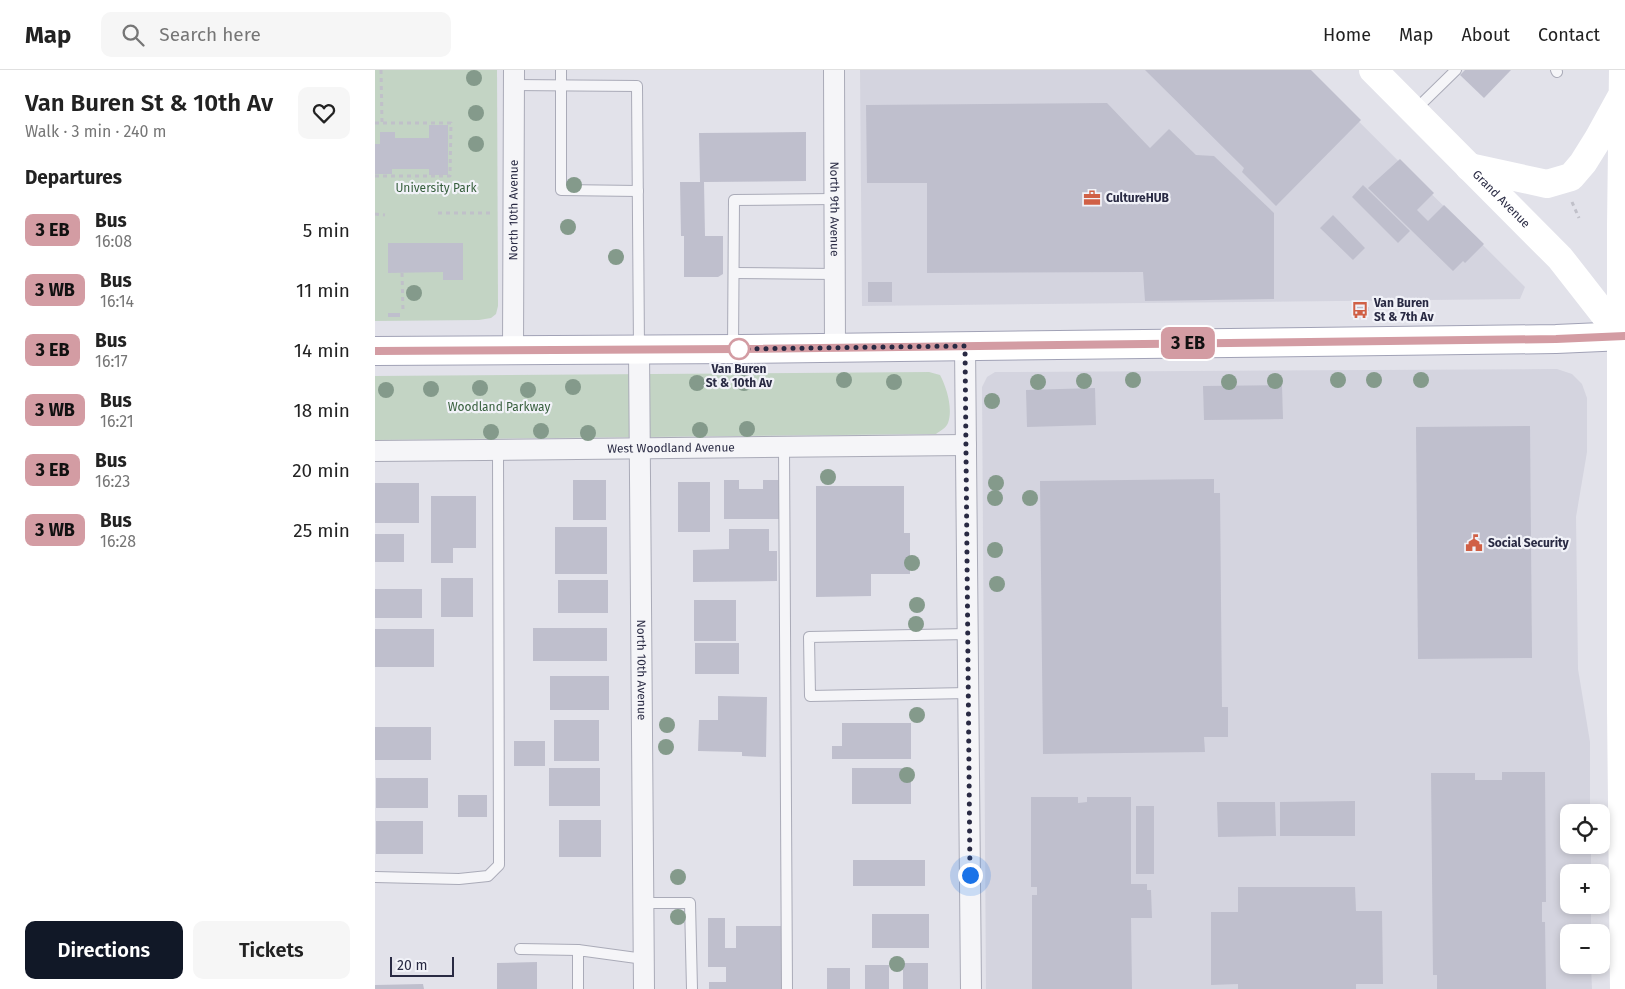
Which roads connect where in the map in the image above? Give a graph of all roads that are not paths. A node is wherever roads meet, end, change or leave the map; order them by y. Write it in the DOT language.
graph roads {
  1 [pos="561,70"];
  2 [pos="834,70"];
  3 [pos="1373,70"];
  4 [pos="1457,70"];
  5 [pos="514,77"];
  6 [pos="1623,83"];
  7 [pos="561,85"];
  8 [pos="1414,111"];
  9 [pos="1469,166"];
  10 [pos="638,191"];
  11 [pos="834,199"];
  12 [pos="1623,226"];
  13 [pos="735,273"];
  14 [pos="835,274"];
  15 [pos="1623,336"];
  16 [pos="965,346"];
  17 [pos="835,347"];
  18 [pos="733,349"];
  19 [pos="513,350"];
  20 [pos="639,350"];
  21 [pos="375,351"];
  22 [pos="966,445"];
  23 [pos="784,447"];
  24 [pos="640,448"];
  25 [pos="498,450"];
  26 [pos="375,451"];
  27 [pos="968,634"];
  28 [pos="968,693"];
  29 [pos="1623,711"];
  30 [pos="375,877"];
  31 [pos="1624,895"];
  32 [pos="643,903"];
  33 [pos="520,949"];
  34 [pos="578,950"];
  35 [pos="644,959"];
  36 [pos="577,989"];
  37 [pos="644,989"];
  38 [pos="691,989"];
  39 [pos="787,989"];
  40 [pos="971,989"];
  41 [pos="1624,989"];
  1 -- 7 [label="lane"];
  2 -- 11 [label="street, North 9th Avenue"];
  3 -- 8 [label="main road, Grand Avenue"];
  4 -- 8 [label="lane"];
  5 -- 7 [label="lane"];
  5 -- 19 [label="street, North 10th Avenue"];
  6 -- 9 [label="main road"];
  6 -- 12 [label="main road"];
  7 -- 10 [label="lane"];
  7 -- 10 [label="lane"];
  8 -- 9 [label="main road, Grand Avenue"];
  9 -- 15 [label="main road, Grand Avenue"];
  10 -- 20 [label="lane"];
  11 -- 13 [label="lane"];
  11 -- 14 [label="street, North 9th Avenue"];
  12 -- 15 [label="main road"];
  13 -- 14 [label="lane"];
  13 -- 18 [label="lane"];
  14 -- 17 [label="street, North 9th Avenue"];
  15 -- 16 [label="main road"];
  15 -- 29 [label="main road"];
  16 -- 17 [label="main road"];
  16 -- 22 [label="street"];
  17 -- 18 [label="main road"];
  18 -- 20 [label="main road"];
  19 -- 20 [label="main road"];
  19 -- 21 [label="main road"];
  20 -- 24 [label="street, North 10th Avenue"];
  22 -- 23 [label="street, West Woodland Avenue"];
  22 -- 27 [label="street"];
  23 -- 24 [label="street, West Woodland Avenue"];
  23 -- 39 [label="lane"];
  24 -- 25 [label="street, West Woodland Avenue"];
  24 -- 32 [label="street, North 10th Avenue"];
  25 -- 26 [label="street, West Woodland Avenue"];
  25 -- 30 [label="lane"];
  27 -- 28 [label="street"];
  27 -- 28 [label="lane"];
  28 -- 40 [label="street"];
  29 -- 31 [label="main road"];
  31 -- 41 [label="main road"];
  32 -- 35 [label="street, North 10th Avenue"];
  32 -- 38 [label="lane"];
  33 -- 34 [label="lane"];
  34 -- 35 [label="lane"];
  34 -- 36 [label="lane"];
  35 -- 37 [label="street, North 10th Avenue"];
}
